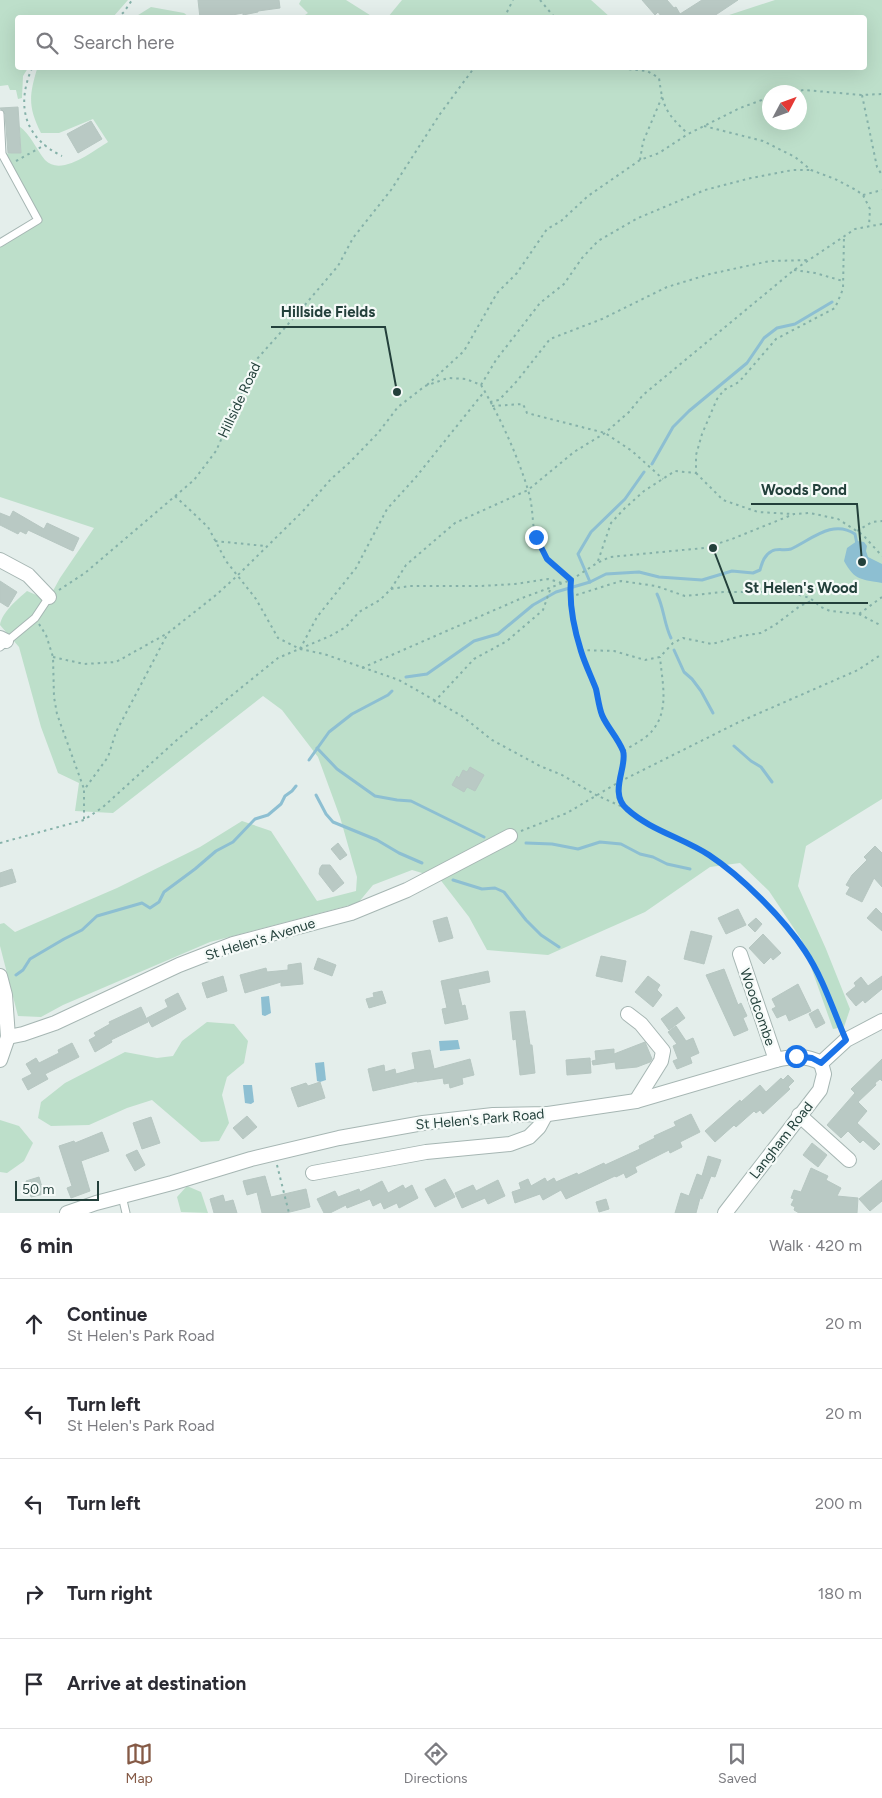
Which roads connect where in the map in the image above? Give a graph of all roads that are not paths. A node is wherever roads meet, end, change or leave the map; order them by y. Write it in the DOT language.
graph roads {
  1 [pos="0,114"];
  2 [pos="0,243"];
  3 [pos="0,560"];
  4 [pos="49,598"];
  5 [pos="2,642"];
  6 [pos="510,836"];
  7 [pos="740,954"];
  8 [pos="0,976"];
  9 [pos="628,1014"];
  10 [pos="882,1021"];
  11 [pos="8,1037"];
  12 [pos="0,1060"];
  13 [pos="776,1060"];
  14 [pos="821,1063"];
  15 [pos="636,1101"];
  16 [pos="546,1114"];
  17 [pos="799,1115"];
  18 [pos="849,1160"];
  19 [pos="313,1173"];
  20 [pos="122,1196"];
  21 [pos="67,1213"];
  22 [pos="126,1213"];
  23 [pos="725,1213"];
  1 -- 2 [label="lane"];
  3 -- 4 [label="street"];
  4 -- 5 [label="lane"];
  6 -- 11 [label="street, St Helen's Avenue"];
  7 -- 13 [label="street, Woodcombe"];
  8 -- 11 [label="street"];
  9 -- 15 [label="street"];
  10 -- 14 [label="street"];
  11 -- 12 [label="street"];
  13 -- 14 [label="street, St Helen's Park Road"];
  13 -- 15 [label="street, St Helen's Park Road"];
  14 -- 17 [label="street, Langham Road"];
  15 -- 16 [label="street, St Helen's Park Road"];
  16 -- 19 [label="street"];
  16 -- 20 [label="street, St Helen's Park Road"];
  17 -- 18 [label="street"];
  17 -- 23 [label="street, Langham Road"];
  20 -- 21 [label="street, St Helen's Park Road"];
  20 -- 22 [label="lane"];
}
